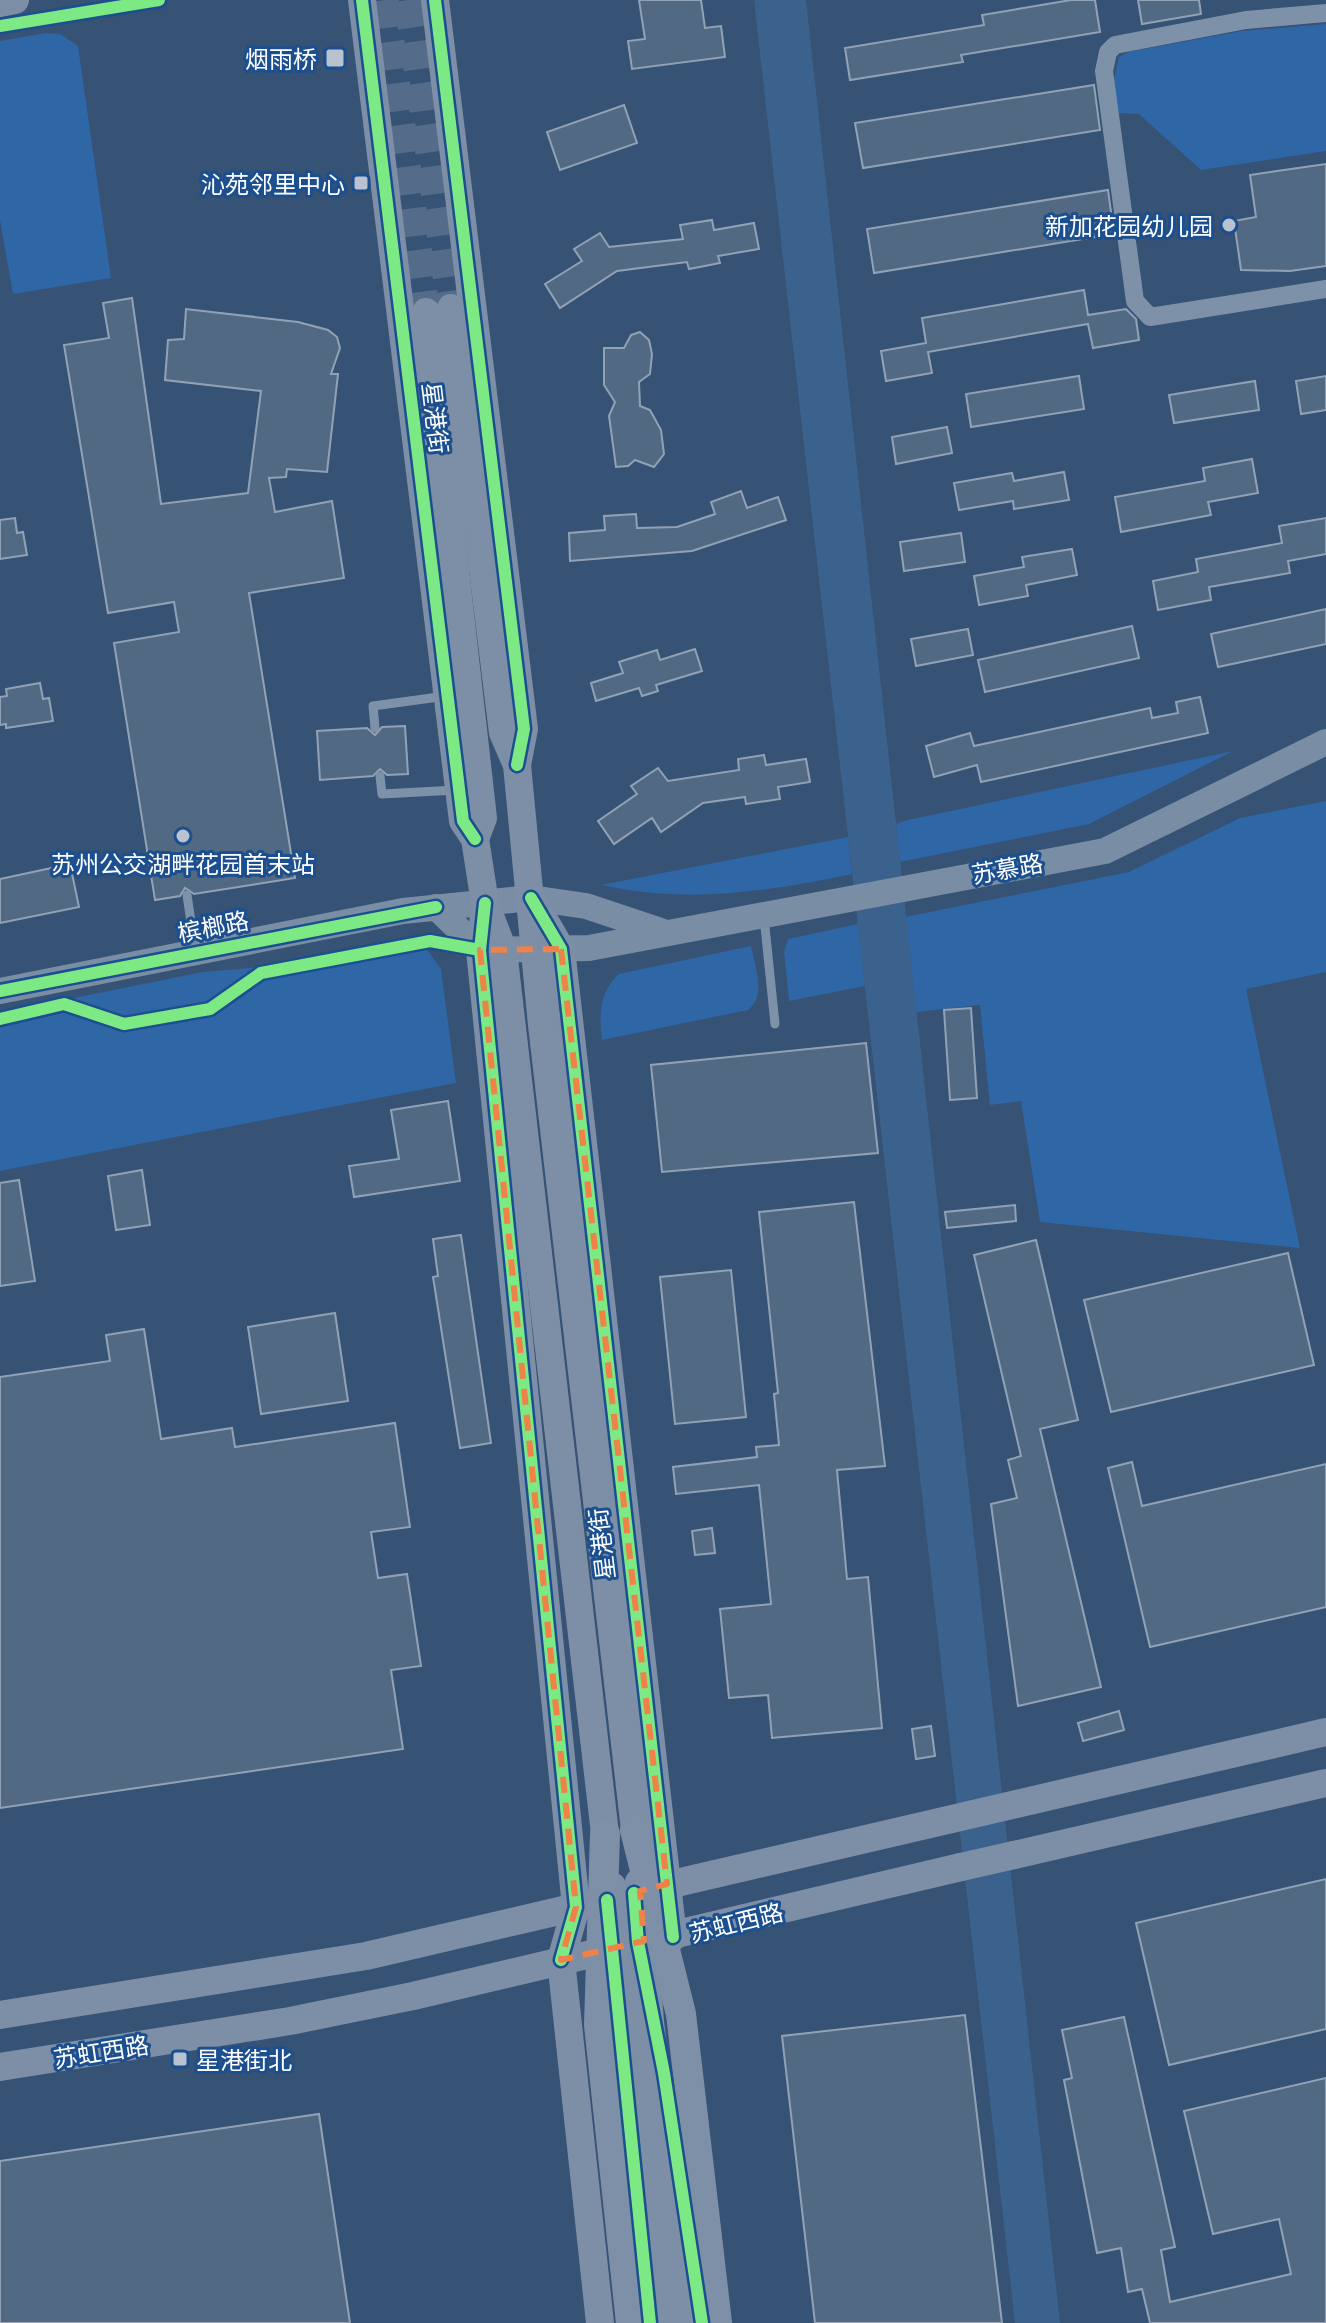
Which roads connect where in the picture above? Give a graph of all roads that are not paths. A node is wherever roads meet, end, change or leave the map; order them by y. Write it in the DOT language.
graph roads {
  1 [pos="15,0"];
  2 [pos="362,0"];
  3 [pos="435,0"];
  4 [pos="0,3"];
  5 [pos="1264,9"];
  6 [pos="1326,13"];
  7 [pos="1326,289"];
  8 [pos="449,696"];
  9 [pos="375,728"];
  10 [pos="1326,742"];
  11 [pos="517,765"];
  12 [pos="380,776"];
  13 [pos="459,789"];
  14 [pos="475,839"];
  15 [pos="187,895"];
  16 [pos="531,898"];
  17 [pos="485,903"];
  18 [pos="436,907"];
  19 [pos="764,914"];
  20 [pos="668,932"];
  21 [pos="492,950"];
  22 [pos="548,950"];
  23 [pos="196,952"];
  24 [pos="0,991"];
  25 [pos="775,1024"];
  26 [pos="1326,1732"];
  27 [pos="1326,1783"];
  28 [pos="635,1830"];
  29 [pos="605,1834"];
  30 [pos="667,1884"];
  31 [pos="576,1907"];
  32 [pos="673,1937"];
  33 [pos="561,1960"];
  34 [pos="0,2015"];
  35 [pos="0,2067"];
  36 [pos="600,2323"];
  37 [pos="631,2323"];
  38 [pos="664,2323"];
  39 [pos="685,2323"];
  40 [pos="717,2323"];
  1 -- 4 [label="main road"];
  2 -- 8 [label="main road, 星港街"];
  3 -- 11 [label="main road, 星港街"];
  5 -- 6 [label="street"];
  5 -- 7 [label="street"];
  8 -- 9 [label="lane"];
  8 -- 13 [label="main road, 星港街"];
  10 -- 19 [label="main road, 苏慕路"];
  11 -- 14 [label="main road, 星港街"];
  11 -- 16 [label="main road, 星港街"];
  12 -- 13 [label="lane"];
  13 -- 14 [label="main road, 星港街"];
  14 -- 17 [label="main road, 星港街"];
  15 -- 23 [label="lane"];
  16 -- 17 [label="main road, 苏慕路"];
  16 -- 20 [label="main road, 苏慕路"];
  16 -- 22 [label="main road"];
  17 -- 18 [label="main road, 苏慕路"];
  17 -- 21 [label="main road, 星港街"];
  18 -- 21 [label="main road"];
  18 -- 23 [label="main road, 槟榔路"];
  19 -- 20 [label="main road, 苏慕路"];
  19 -- 25 [label="lane"];
  20 -- 22 [label="main road, 苏慕路"];
  21 -- 22 [label="main road, 苏慕路"];
  21 -- 29 [label="main road, 星港街"];
  21 -- 31 [label="main road"];
  22 -- 28 [label="main road, 星港街"];
  22 -- 30 [label="main road"];
  23 -- 24 [label="main road, 槟榔路"];
  26 -- 30 [label="main road"];
  27 -- 32 [label="main road, 苏虹西路, bridge"];
  28 -- 39 [label="main road, 星港街, bridge"];
  28 -- 40 [label="highway, bridge"];
  29 -- 37 [label="highway, bridge"];
  29 -- 38 [label="main road, 星港街, bridge"];
  30 -- 31 [label="main road"];
  30 -- 32 [label="main road"];
  31 -- 33 [label="main road"];
  31 -- 34 [label="main road"];
  32 -- 33 [label="main road, 苏虹西路"];
  33 -- 35 [label="main road, 苏虹西路"];
  33 -- 36 [label="main road"];
}
